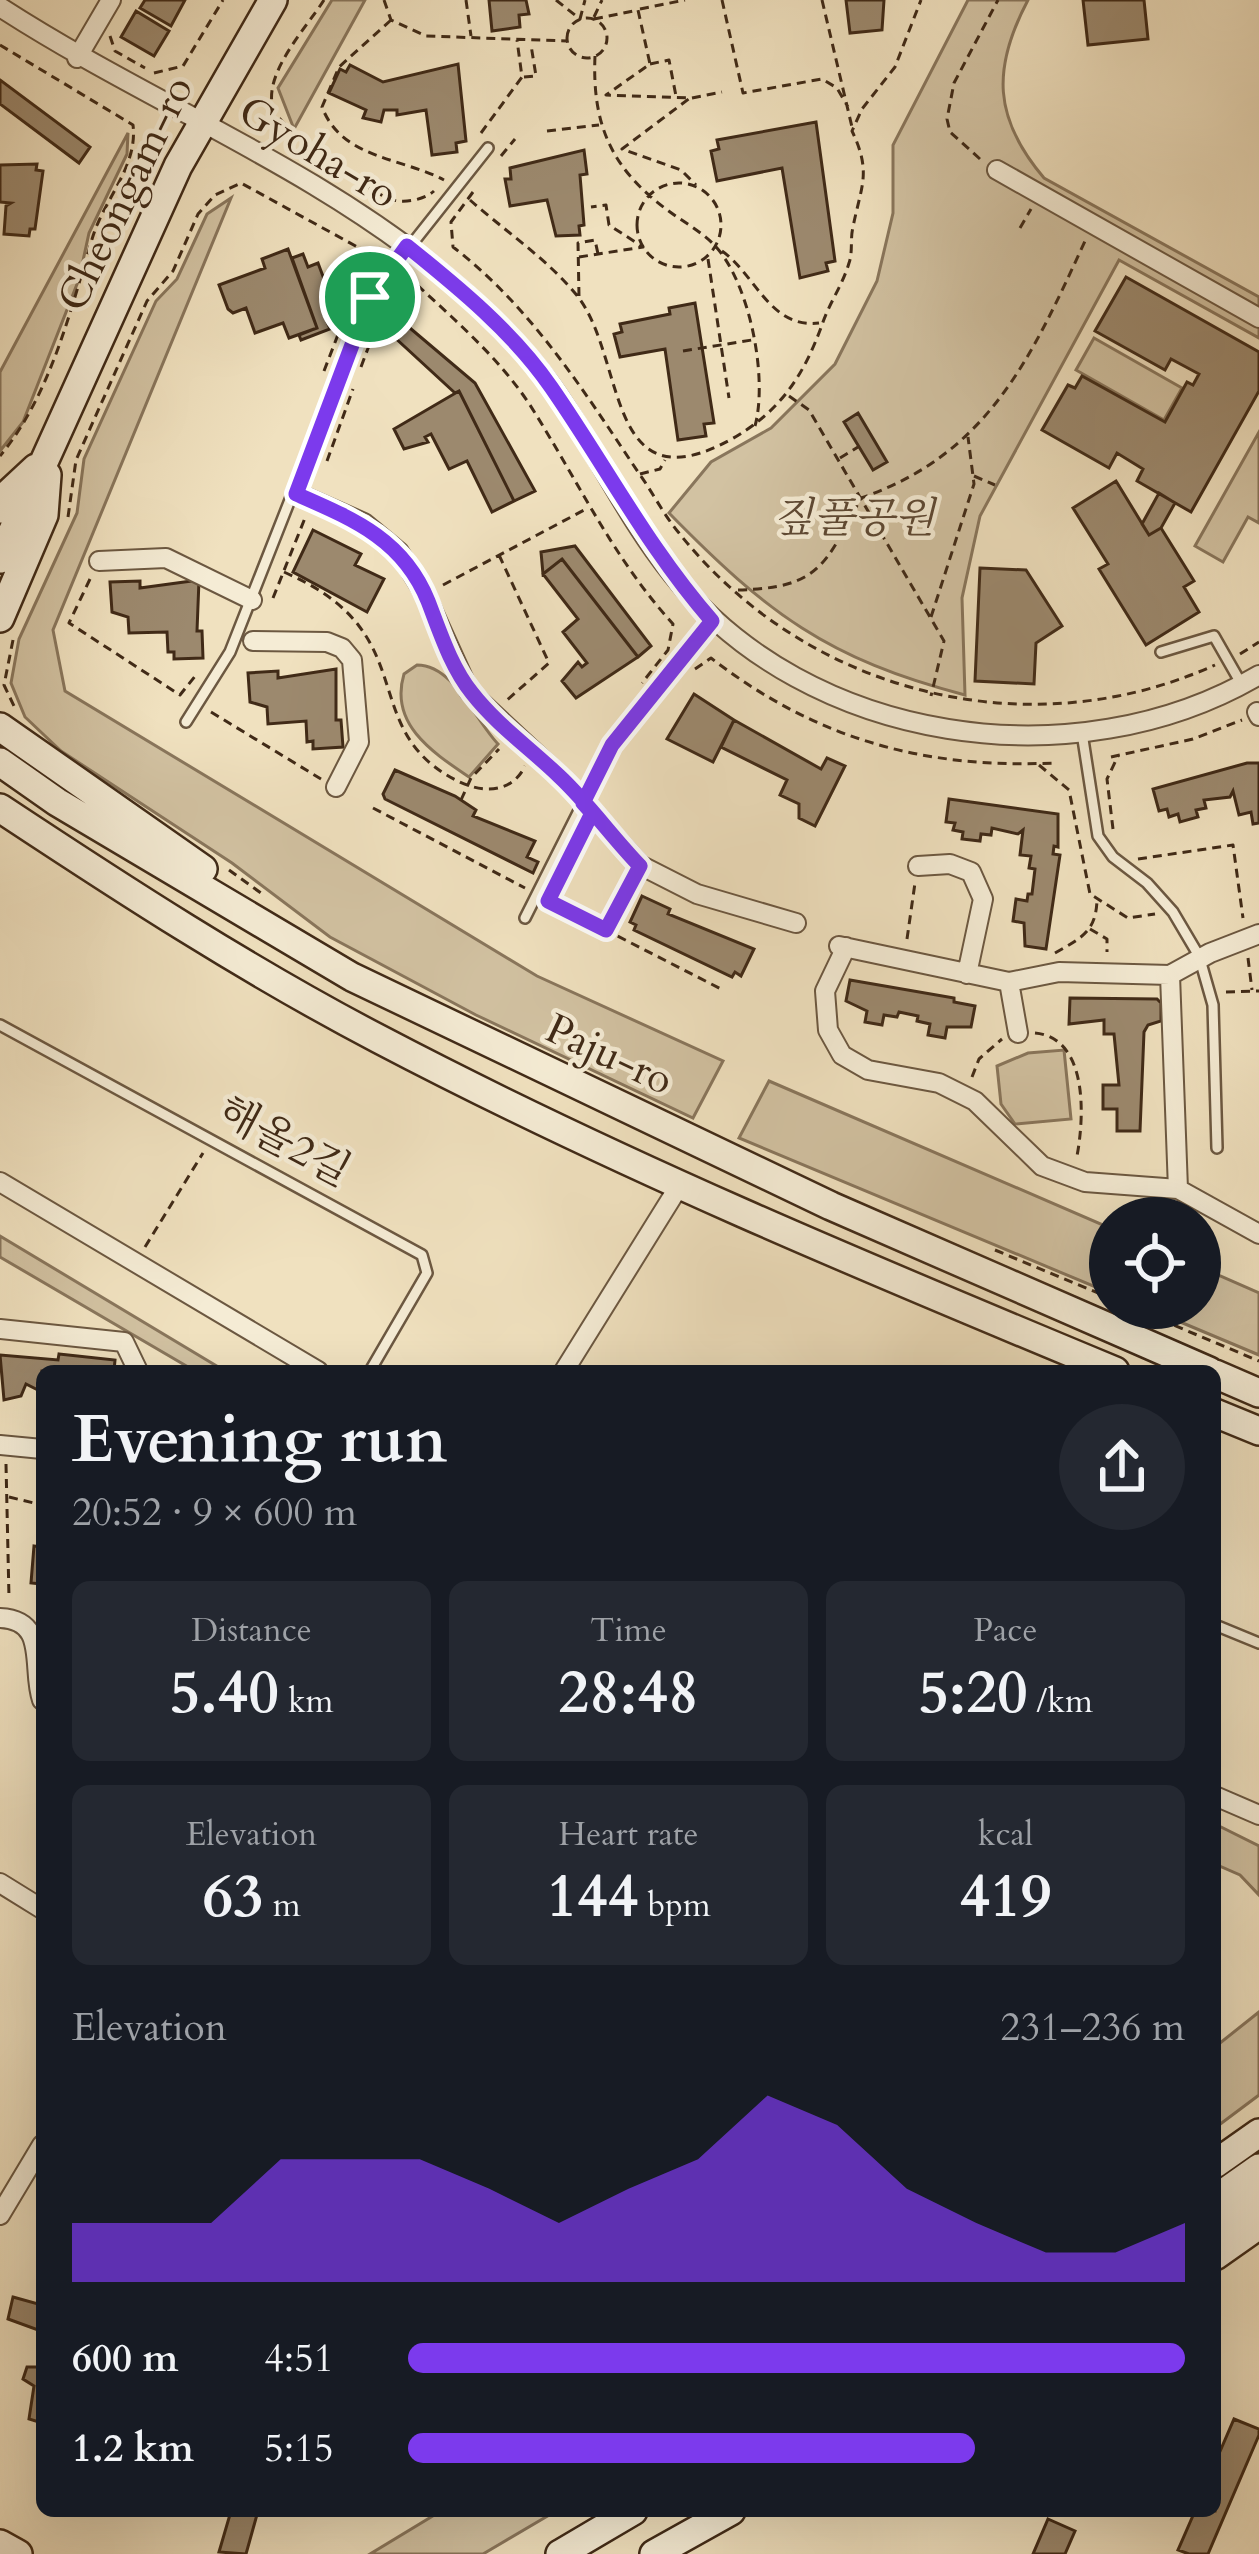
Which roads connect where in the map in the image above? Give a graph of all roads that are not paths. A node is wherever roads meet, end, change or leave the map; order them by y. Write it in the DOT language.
graph roads {
  1 [pos="111,0"];
  2 [pos="273,0"];
  3 [pos="0,7"];
  4 [pos="77,58"];
  5 [pos="201,124"];
  6 [pos="488,148"];
  7 [pos="997,170"];
  8 [pos="407,246"];
  9 [pos="1259,318"];
  10 [pos="49,457"];
  11 [pos="296,494"];
  12 [pos="0,508"];
  13 [pos="0,559"];
  14 [pos="99,561"];
  15 [pos="252,600"];
  16 [pos="712,621"];
  17 [pos="6,629"];
  18 [pos="253,640"];
  19 [pos="1161,652"];
  20 [pos="1251,680"];
  21 [pos="7,717"];
  22 [pos="186,722"];
  23 [pos="1082,733"];
  24 [pos="0,762"];
  25 [pos="336,788"];
  26 [pos="583,803"];
  27 [pos="2,810"];
  28 [pos="918,866"];
  29 [pos="525,918"];
  30 [pos="796,923"];
  31 [pos="274,931"];
  32 [pos="1253,936"];
  33 [pos="1200,958"];
  34 [pos="967,974"];
  35 [pos="1170,975"];
  36 [pos="1018,980"];
  37 [pos="0,1025"];
  38 [pos="1018,1034"];
  39 [pos="1217,1148"];
  40 [pos="0,1182"];
  41 [pos="681,1183"];
  42 [pos="1178,1189"];
  43 [pos="1259,1234"];
  44 [pos="0,1329"];
  45 [pos="135,1365"];
  46 [pos="308,1365"];
  47 [pos="373,1365"];
  48 [pos="568,1365"];
  49 [pos="1101,1365"];
  50 [pos="1196,1365"];
  51 [pos="1221,1376"];
  52 [pos="1259,1393"];
  53 [pos="1221,1415"];
  54 [pos="1259,1431"];
  55 [pos="3,1446"];
  56 [pos="36,1449"];
  57 [pos="5,1618"];
  58 [pos="1221,1627"];
  59 [pos="36,1640"];
  60 [pos="1259,1643"];
  61 [pos="1221,1799"];
  62 [pos="1259,1816"];
  63 [pos="0,1883"];
  64 [pos="36,1905"];
  65 [pos="1259,2133"];
  66 [pos="36,2155"];
  67 [pos="1221,2160"];
  68 [pos="1259,2168"];
  69 [pos="1221,2195"];
  70 [pos="1259,2198"];
  71 [pos="0,2215"];
  72 [pos="1259,2224"];
  73 [pos="1221,2225"];
  74 [pos="1221,2252"];
  75 [pos="623,2517"];
  76 [pos="720,2517"];
  77 [pos="0,2544"];
  78 [pos="17,2554"];
  79 [pos="560,2554"];
  80 [pos="654,2554"];
  1 -- 4 [label="street"];
  2 -- 5 [label="main road, Cheongam-ro"];
  3 -- 4 [label="street, Gyoha-ro"];
  4 -- 5 [label="street, Gyoha-ro"];
  5 -- 8 [label="street, Gyoha-ro"];
  5 -- 10 [label="main road, Cheongam-ro"];
  6 -- 8 [label="lane"];
  7 -- 9 [label="street"];
  8 -- 11 [label="lane"];
  8 -- 16 [label="street, Gyoha-ro"];
  10 -- 12 [label="main road"];
  10 -- 13 [label="main road, Cheongam-ro"];
  10 -- 17 [label="main road"];
  11 -- 15 [label="lane"];
  11 -- 26 [label="street"];
  14 -- 15 [label="street"];
  15 -- 22 [label="lane"];
  16 -- 23 [label="street, Gyoha-ro"];
  16 -- 26 [label="lane"];
  18 -- 25 [label="street"];
  19 -- 20 [label="lane"];
  20 -- 23 [label="street, Gyoha-ro"];
  21 -- 31 [label="main road"];
  23 -- 33 [label="lane"];
  24 -- 31 [label="main road, Paju-ro"];
  26 -- 29 [label="lane"];
  26 -- 30 [label="street"];
  27 -- 41 [label="main road, Paju-ro"];
  28 -- 34 [label="street"];
  31 -- 50 [label="main road, Paju-ro"];
  32 -- 33 [label="street"];
  33 -- 35 [label="street"];
  33 -- 39 [label="lane"];
  34 -- 36 [label="street"];
  34 -- 42 [label="street"];
  35 -- 36 [label="street"];
  35 -- 42 [label="street"];
  36 -- 38 [label="street"];
  37 -- 47 [label="lane, 해올2길"];
  40 -- 46 [label="street"];
  41 -- 48 [label="street"];
  41 -- 49 [label="main road, Paju-ro"];
  42 -- 43 [label="street"];
  44 -- 45 [label="street"];
  51 -- 52 [label="main road, Paju-ro"];
  53 -- 54 [label="main road"];
  55 -- 56 [label="street"];
  57 -- 59 [label="street"];
  58 -- 60 [label="lane"];
  61 -- 62 [label="street"];
  63 -- 64 [label="street"];
  65 -- 67 [label="main road"];
  66 -- 71 [label="street"];
  68 -- 69 [label="main road"];
  70 -- 73 [label="main road"];
  72 -- 74 [label="main road"];
  75 -- 79 [label="main road"];
  76 -- 80 [label="main road"];
  77 -- 78 [label="main road"];
}
